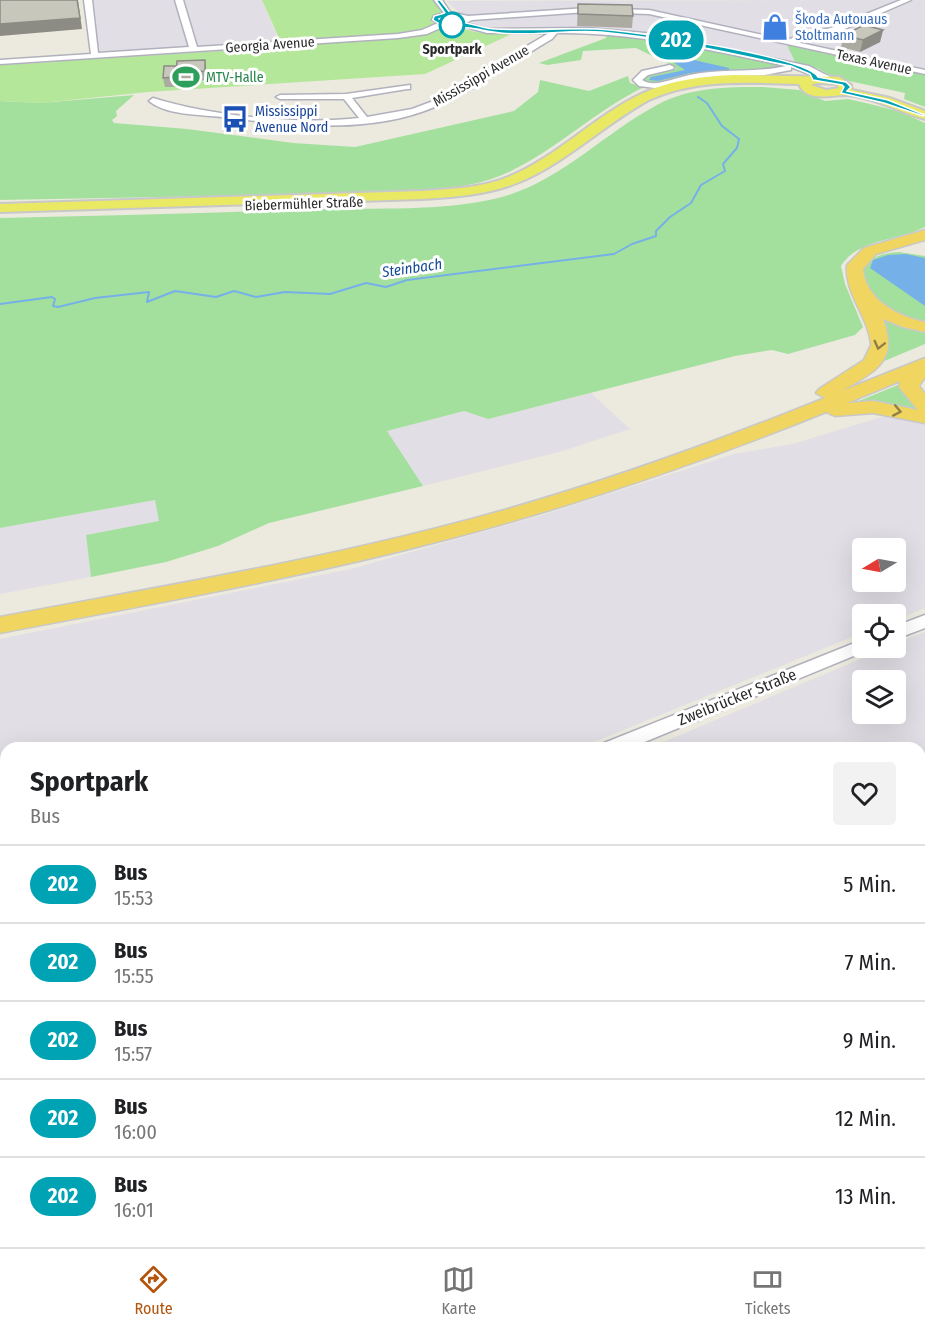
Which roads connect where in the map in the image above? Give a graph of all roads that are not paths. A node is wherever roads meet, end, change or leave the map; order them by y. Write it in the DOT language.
graph roads {
  1 [pos="88,0"];
  2 [pos="179,0"];
  3 [pos="438,0"];
  4 [pos="593,0"];
  5 [pos="889,0"];
  6 [pos="904,1"];
  7 [pos="595,9"];
  8 [pos="448,14"];
  9 [pos="465,21"];
  10 [pos="443,24"];
  11 [pos="555,30"];
  12 [pos="786,43"];
  13 [pos="194,51"];
  14 [pos="95,57"];
  15 [pos="0,62"];
  16 [pos="793,65"];
  17 [pos="669,67"];
  18 [pos="925,72"];
  19 [pos="830,79"];
  20 [pos="809,82"];
  21 [pos="406,87"];
  22 [pos="845,90"];
  23 [pos="346,96"];
  24 [pos="280,97"];
  25 [pos="153,101"];
  26 [pos="925,110"];
  27 [pos="925,115"];
  28 [pos="366,121"];
  29 [pos="0,208"];
  30 [pos="0,213"];
  31 [pos="925,235"];
  32 [pos="879,249"];
  33 [pos="925,252"];
  34 [pos="861,292"];
  35 [pos="925,327"];
  36 [pos="925,352"];
  37 [pos="925,366"];
  38 [pos="826,393"];
  39 [pos="925,406"];
  40 [pos="798,417"];
  41 [pos="925,417"];
  42 [pos="0,610"];
  43 [pos="925,621"];
  44 [pos="0,625"];
  45 [pos="906,629"];
  46 [pos="852,650"];
  47 [pos="626,742"];
  1 -- 14 [label="street"];
  2 -- 13 [label="street"];
  3 -- 8 [label="street"];
  4 -- 7 [label="street"];
  5 -- 6 [label="street"];
  6 -- 12 [label="street"];
  7 -- 9 [label="street, Texas Avenue"];
  7 -- 12 [label="street, Texas Avenue"];
  8 -- 9 [label="street"];
  8 -- 10 [label="street"];
  9 -- 10 [label="street, Georgia Avenue"];
  9 -- 11 [label="street"];
  10 -- 13 [label="street, Georgia Avenue"];
  11 -- 16 [label="street"];
  11 -- 28 [label="street, Mississippi Avenue"];
  12 -- 18 [label="street, Texas Avenue"];
  13 -- 14 [label="street, Georgia Avenue"];
  14 -- 15 [label="street, Georgia Avenue"];
  16 -- 17 [label="street"];
  16 -- 19 [label="street"];
  16 -- 20 [label="street"];
  19 -- 20 [label="main road"];
  19 -- 22 [label="main road"];
  20 -- 22 [label="main road"];
  20 -- 29 [label="main road"];
  20 -- 30 [label="main road, Biebermühler Straße"];
  21 -- 23 [label="street"];
  22 -- 26 [label="main road"];
  22 -- 27 [label="main road"];
  23 -- 24 [label="street"];
  23 -- 28 [label="street"];
  25 -- 28 [label="street, Mississippi Avenue"];
  31 -- 32 [label="highway"];
  32 -- 33 [label="highway"];
  32 -- 34 [label="highway"];
  34 -- 35 [label="highway"];
  34 -- 38 [label="highway, one-way"];
  36 -- 38 [label="highway"];
  37 -- 39 [label="highway"];
  37 -- 40 [label="highway"];
  38 -- 42 [label="highway"];
  40 -- 41 [label="highway, one-way"];
  40 -- 44 [label="highway"];
  43 -- 45 [label="street"];
  46 -- 47 [label="street, Zweibrücker Straße"];
}
